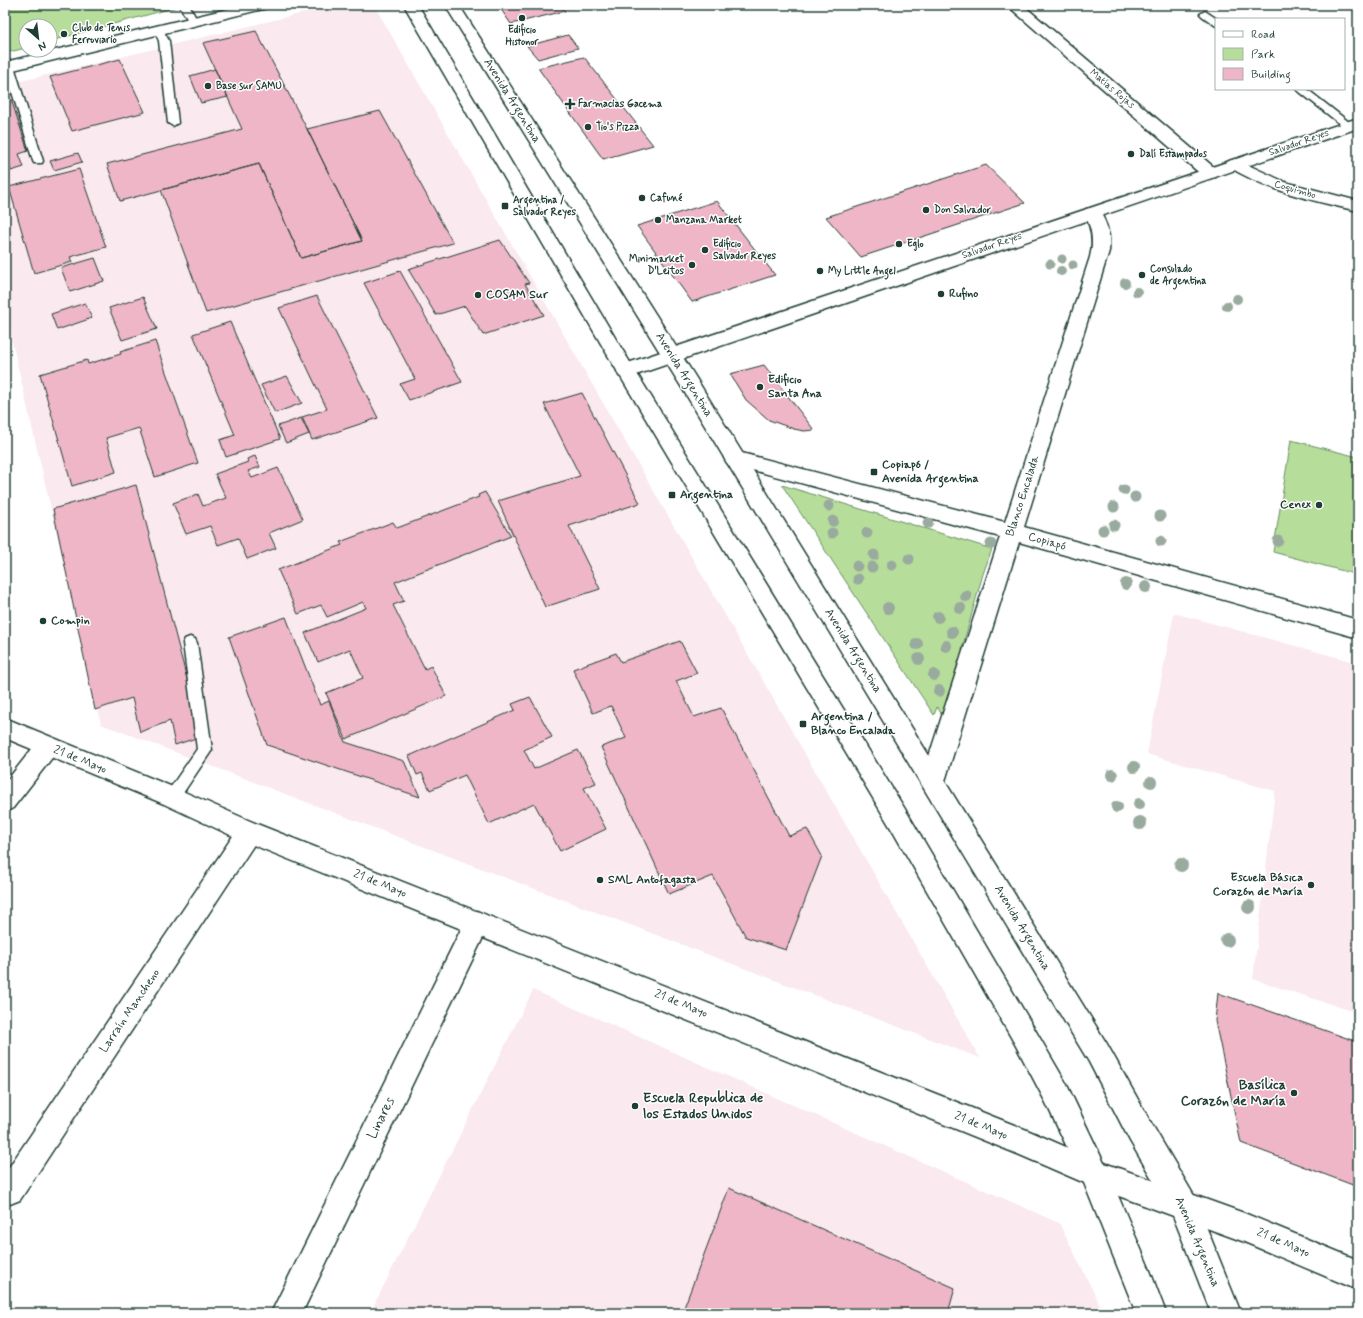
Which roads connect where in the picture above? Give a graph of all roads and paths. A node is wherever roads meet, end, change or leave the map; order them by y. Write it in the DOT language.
graph roads {
  1 [pos="184,5"];
  2 [pos="262,5"];
  3 [pos="410,5"];
  4 [pos="452,5"];
  5 [pos="1014,5"];
  6 [pos="1206,14"];
  7 [pos="193,22"];
  8 [pos="1215,22"];
  9 [pos="159,30"];
  10 [pos="7,66"];
  11 [pos="1302,90"];
  12 [pos="173,123"];
  13 [pos="1353,124"];
  14 [pos="38,161"];
  15 [pos="1235,164"];
  16 [pos="1210,173"];
  17 [pos="1358,206"];
  18 [pos="1092,213"];
  19 [pos="672,355"];
  20 [pos="626,371"];
  21 [pos="734,458"];
  22 [pos="1012,532"];
  23 [pos="1358,629"];
  24 [pos="190,644"];
  25 [pos="5,728"];
  26 [pos="47,747"];
  27 [pos="933,781"];
  28 [pos="172,797"];
  29 [pos="5,801"];
  30 [pos="249,832"];
  31 [pos="478,923"];
  32 [pos="1094,1173"];
  33 [pos="10,1190"];
  34 [pos="1183,1204"];
  35 [pos="1358,1275"];
  36 [pos="286,1313"];
  37 [pos="1151,1313"];
  38 [pos="1226,1313"];
  1 -- 7 [label="lane"];
  2 -- 7 [label="street"];
  3 -- 20 [label="street"];
  4 -- 19 [label="street, Avenida Argentina"];
  5 -- 16 [label="street, Matías Rojas"];
  6 -- 8 [label="lane"];
  7 -- 9 [label="street"];
  9 -- 10 [label="street"];
  9 -- 12 [label="lane"];
  10 -- 14 [label="lane"];
  11 -- 13 [label="lane"];
  13 -- 15 [label="street, Salvador Reyes"];
  15 -- 16 [label="street, Salvador Reyes"];
  15 -- 17 [label="street, Coquimbo"];
  16 -- 18 [label="street, Salvador Reyes"];
  18 -- 19 [label="street, Salvador Reyes"];
  18 -- 22 [label="street, Blanco Encalada"];
  19 -- 20 [label="street, Salvador Reyes"];
  19 -- 21 [label="street, Avenida Argentina"];
  20 -- 32 [label="street"];
  21 -- 22 [label="street, Copiapó"];
  21 -- 27 [label="street, Avenida Argentina"];
  22 -- 23 [label="street, Copiapó"];
  22 -- 27 [label="street, Blanco Encalada"];
  24 -- 28 [label="lane"];
  25 -- 26 [label="street, 21 de Mayo"];
  26 -- 28 [label="street, 21 de Mayo"];
  26 -- 29 [label="street"];
  27 -- 34 [label="street, Avenida Argentina"];
  28 -- 30 [label="street, 21 de Mayo"];
  30 -- 31 [label="street, 21 de Mayo"];
  30 -- 33 [label="street, Larraín Mancheno"];
  31 -- 32 [label="street, 21 de Mayo"];
  31 -- 36 [label="street, Linares"];
  32 -- 34 [label="street, 21 de Mayo"];
  32 -- 37 [label="street"];
  34 -- 35 [label="street, 21 de Mayo"];
  34 -- 38 [label="street, Avenida Argentina"];
}
